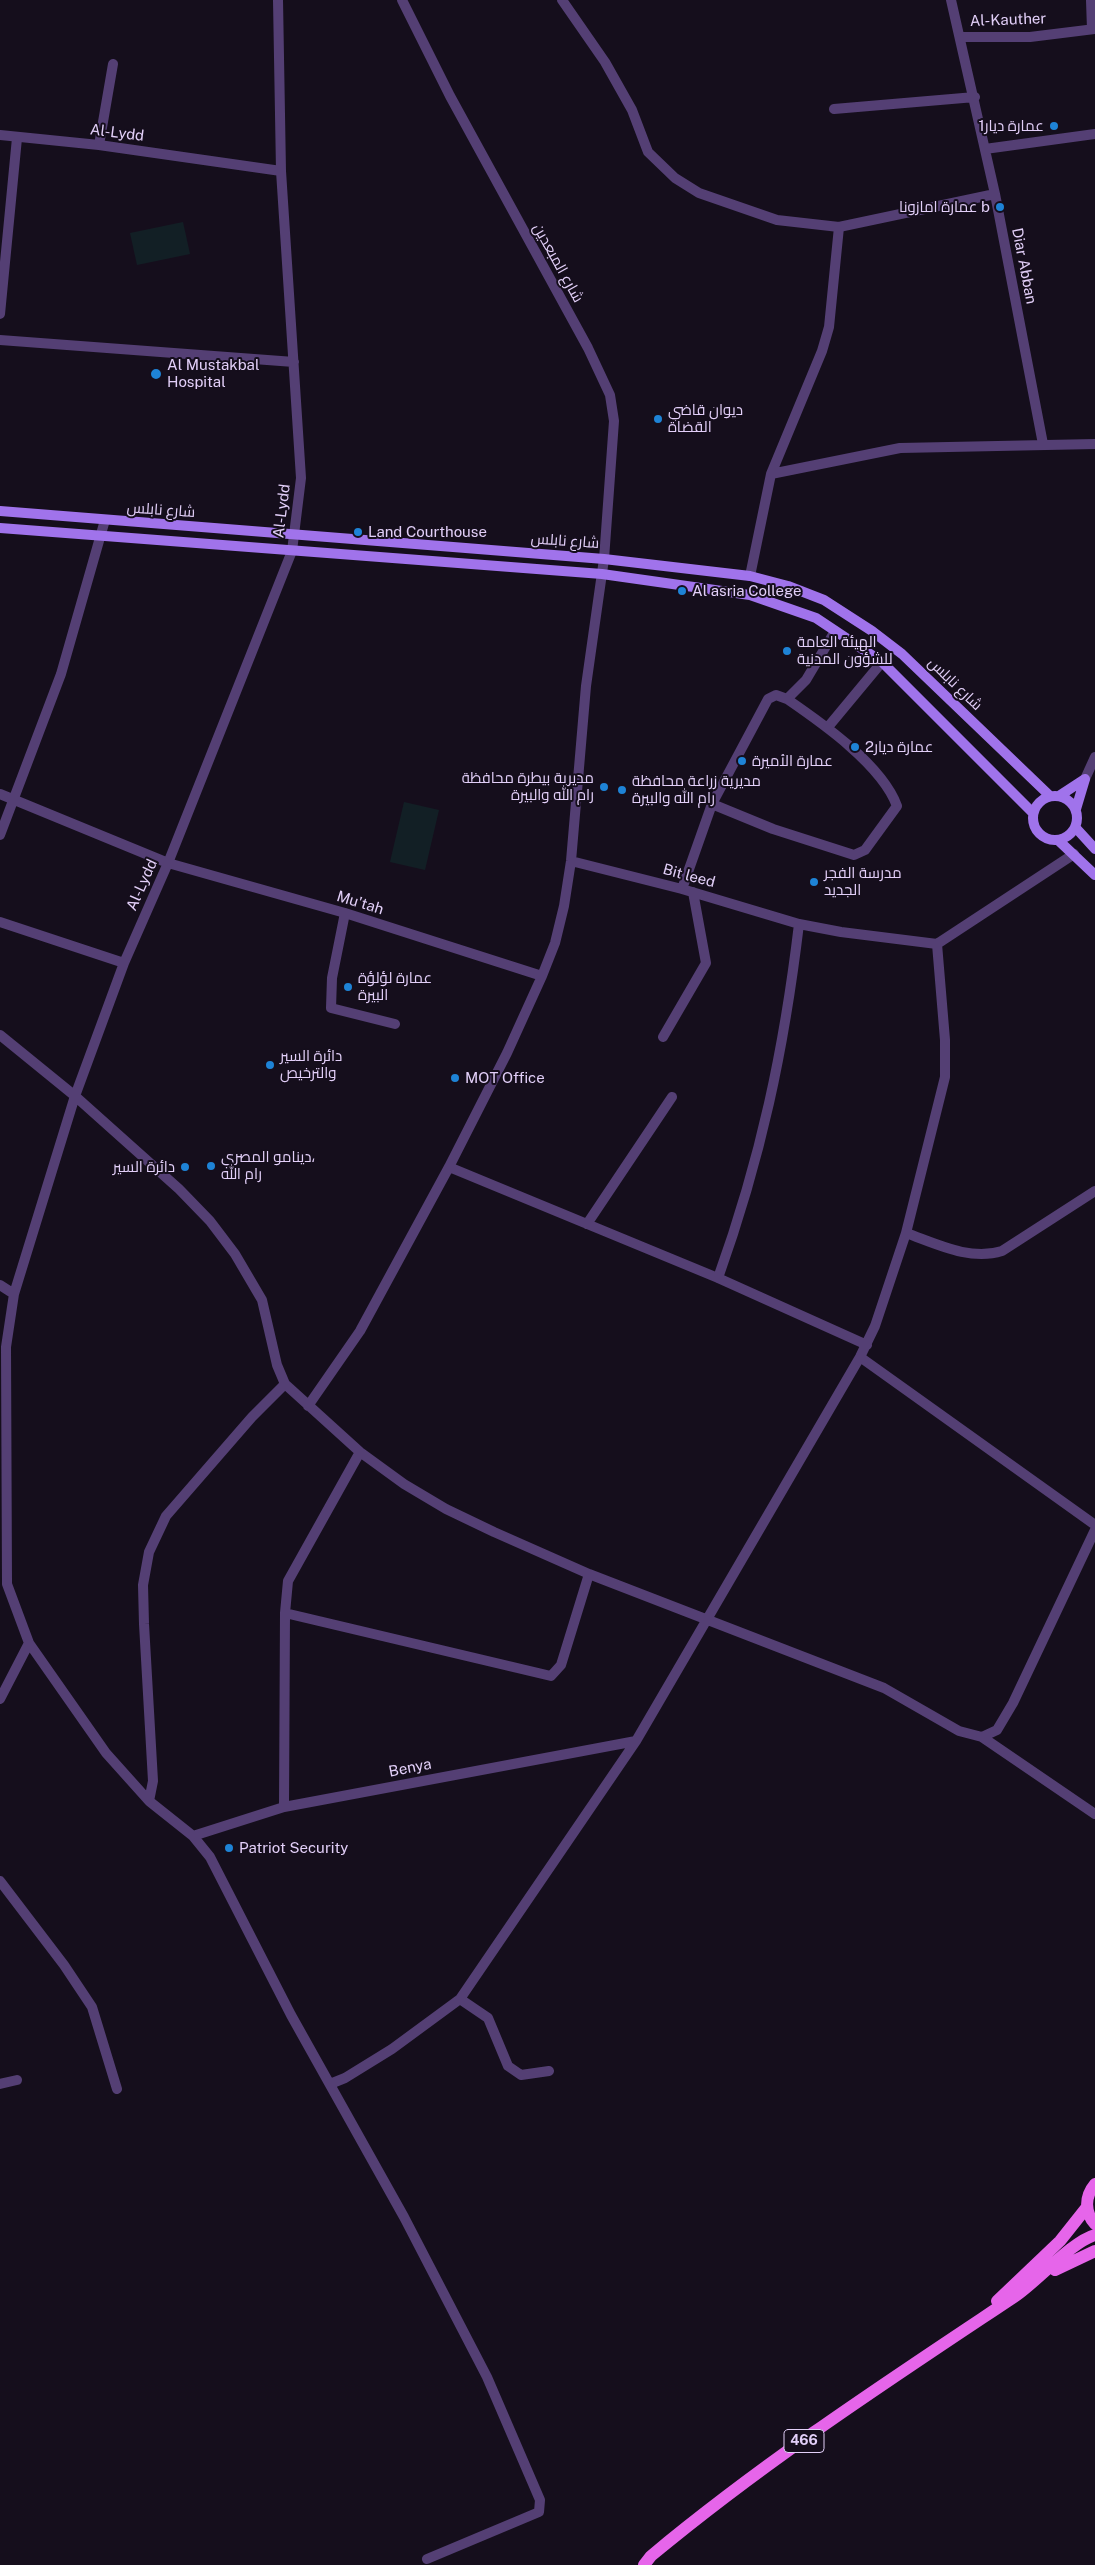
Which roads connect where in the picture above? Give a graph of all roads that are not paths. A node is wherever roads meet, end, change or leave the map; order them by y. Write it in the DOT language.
graph roads {
  1 [pos="278,0"];
  2 [pos="402,0"];
  3 [pos="562,0"];
  4 [pos="951,0"];
  5 [pos="1091,0"];
  6 [pos="1094,29"];
  7 [pos="960,37"];
  8 [pos="112,64"];
  9 [pos="975,97"];
  10 [pos="834,108"];
  11 [pos="1095,134"];
  12 [pos="0,135"];
  13 [pos="17,138"];
  14 [pos="99,145"];
  15 [pos="985,149"];
  16 [pos="281,171"];
  17 [pos="995,194"];
  18 [pos="839,227"];
  19 [pos="0,314"];
  20 [pos="0,340"];
  21 [pos="294,362"];
  22 [pos="1044,444"];
  23 [pos="1095,444"];
  24 [pos="771,474"];
  25 [pos="0,511"];
  26 [pos="105,520"];
  27 [pos="0,528"];
  28 [pos="294,535"];
  29 [pos="102,536"];
  30 [pos="292,551"];
  31 [pos="604,559"];
  32 [pos="602,574"];
  33 [pos="750,576"];
  34 [pos="835,630"];
  35 [pos="882,662"];
  36 [pos="787,699"];
  37 [pos="828,727"];
  38 [pos="1095,757"];
  39 [pos="1085,779"];
  40 [pos="0,794"];
  41 [pos="1055,796"];
  42 [pos="14,801"];
  43 [pos="712,804"];
  44 [pos="1076,810"];
  45 [pos="1033,813"];
  46 [pos="1075,826"];
  47 [pos="0,835"];
  48 [pos="1058,840"];
  49 [pos="1095,849"];
  50 [pos="1074,854"];
  51 [pos="571,861"];
  52 [pos="168,863"];
  53 [pos="1095,875"];
  54 [pos="688,891"];
  55 [pos="345,913"];
  56 [pos="0,922"];
  57 [pos="799,924"];
  58 [pos="937,944"];
  59 [pos="124,963"];
  60 [pos="542,976"];
  61 [pos="394,1024"];
  62 [pos="0,1035"];
  63 [pos="663,1037"];
  64 [pos="75,1096"];
  65 [pos="672,1097"];
  66 [pos="449,1168"];
  67 [pos="1095,1191"];
  68 [pos="586,1224"];
  69 [pos="906,1233"];
  70 [pos="718,1278"];
  71 [pos="0,1285"];
  72 [pos="14,1294"];
  73 [pos="867,1345"];
  74 [pos="860,1357"];
  75 [pos="285,1384"];
  76 [pos="308,1406"];
  77 [pos="360,1452"];
  78 [pos="1095,1525"];
  79 [pos="1095,1530"];
  80 [pos="3,1555"];
  81 [pos="589,1574"];
  82 [pos="285,1613"];
  83 [pos="707,1620"];
  84 [pos="29,1643"];
  85 [pos="0,1699"];
  86 [pos="982,1737"];
  87 [pos="636,1741"];
  88 [pos="149,1801"];
  89 [pos="284,1808"];
  90 [pos="1095,1814"];
  91 [pos="193,1836"];
  92 [pos="0,1881"];
  93 [pos="460,1999"];
  94 [pos="549,2071"];
  95 [pos="17,2080"];
  96 [pos="0,2084"];
  97 [pos="330,2084"];
  98 [pos="117,2089"];
  99 [pos="1095,2184"];
  100 [pos="1087,2207"];
  101 [pos="1095,2224"];
  102 [pos="1095,2235"];
  103 [pos="1095,2251"];
  104 [pos="1037,2279"];
  105 [pos="971,2325"];
  106 [pos="427,2559"];
  107 [pos="644,2565"];
  1 -- 16 [label="street"];
  2 -- 31 [label="street, شارع المبعدين"];
  3 -- 18 [label="street"];
  4 -- 7 [label="street, Al-Kauther"];
  5 -- 6 [label="street"];
  6 -- 7 [label="street, Al-Kauther"];
  7 -- 9 [label="street, Diar Abban"];
  8 -- 14 [label="street"];
  9 -- 10 [label="street"];
  9 -- 15 [label="street, Diar Abban"];
  11 -- 15 [label="street"];
  12 -- 13 [label="street, Al-Lydd"];
  13 -- 14 [label="street, Al-Lydd"];
  13 -- 19 [label="street"];
  14 -- 16 [label="street, Al-Lydd"];
  15 -- 17 [label="street, Diar Abban"];
  16 -- 21 [label="street, Al-Lydd"];
  17 -- 18 [label="street"];
  17 -- 22 [label="street, Diar Abban"];
  18 -- 24 [label="street"];
  20 -- 21 [label="street"];
  21 -- 28 [label="street, Al-Lydd"];
  22 -- 23 [label="street"];
  22 -- 24 [label="street"];
  24 -- 33 [label="street"];
  25 -- 26 [label="main road, شارع نابلس"];
  26 -- 28 [label="main road, شارع نابلس"];
  26 -- 29 [label="street"];
  27 -- 29 [label="main road, شارع نابلس"];
  28 -- 30 [label="street, Al-Lydd"];
  28 -- 31 [label="main road, شارع نابلس"];
  29 -- 30 [label="main road, شارع نابلس"];
  29 -- 42 [label="street"];
  30 -- 32 [label="main road, شارع نابلس"];
  30 -- 52 [label="street, Al-Lydd"];
  31 -- 32 [label="street, شارع المبعدين"];
  31 -- 33 [label="main road, شارع نابلس"];
  32 -- 34 [label="main road, شارع نابلس"];
  32 -- 51 [label="street, شارع المبعدين"];
  33 -- 41 [label="main road, شارع نابلس"];
  34 -- 35 [label="main road, شارع نابلس"];
  34 -- 36 [label="street"];
  35 -- 37 [label="street"];
  35 -- 45 [label="main road, شارع نابلس"];
  36 -- 37 [label="street"];
  36 -- 43 [label="street"];
  37 -- 43 [label="street"];
  38 -- 39 [label="street"];
  39 -- 41 [label="main road"];
  39 -- 44 [label="main road"];
  40 -- 42 [label="street, Mu'tah"];
  41 -- 44 [label="main road"];
  41 -- 45 [label="main road"];
  42 -- 47 [label="street"];
  42 -- 52 [label="street, Mu'tah"];
  43 -- 54 [label="street"];
  44 -- 46 [label="main road"];
  45 -- 48 [label="main road"];
  46 -- 48 [label="main road"];
  46 -- 49 [label="main road"];
  48 -- 50 [label="main road"];
  50 -- 53 [label="main road"];
  50 -- 58 [label="street"];
  51 -- 54 [label="street, Bit leed"];
  51 -- 60 [label="street, شارع المبعدين"];
  52 -- 55 [label="street, Mu'tah"];
  52 -- 59 [label="street, Al-Lydd"];
  54 -- 57 [label="street, Bit leed"];
  54 -- 63 [label="street"];
  55 -- 60 [label="street, Mu'tah"];
  55 -- 61 [label="street"];
  56 -- 59 [label="street"];
  57 -- 58 [label="street, Bit leed"];
  57 -- 70 [label="street"];
  58 -- 69 [label="street"];
  59 -- 64 [label="street, Al-Lydd"];
  60 -- 66 [label="street, شارع المبعدين"];
  62 -- 64 [label="street"];
  64 -- 72 [label="street, Al-Lydd"];
  64 -- 75 [label="street"];
  65 -- 68 [label="street"];
  66 -- 68 [label="street"];
  66 -- 76 [label="street, شارع المبعدين"];
  67 -- 69 [label="street"];
  68 -- 70 [label="street"];
  69 -- 73 [label="street"];
  70 -- 73 [label="street"];
  71 -- 72 [label="street"];
  72 -- 80 [label="street, Al-Lydd"];
  73 -- 74 [label="street"];
  74 -- 78 [label="street"];
  74 -- 83 [label="street"];
  75 -- 76 [label="street"];
  75 -- 88 [label="street"];
  76 -- 77 [label="street"];
  77 -- 81 [label="street"];
  77 -- 82 [label="street"];
  79 -- 86 [label="street"];
  80 -- 84 [label="street, Al-Lydd"];
  81 -- 82 [label="street"];
  81 -- 83 [label="street"];
  82 -- 89 [label="street"];
  83 -- 86 [label="street"];
  83 -- 87 [label="street"];
  84 -- 85 [label="street"];
  84 -- 88 [label="street, Al-Lydd"];
  86 -- 90 [label="street"];
  87 -- 89 [label="street, Benya"];
  87 -- 93 [label="street"];
  88 -- 91 [label="street, Al-Lydd"];
  89 -- 91 [label="street, Benya"];
  91 -- 97 [label="street, Al-Lydd"];
  92 -- 98 [label="street"];
  93 -- 94 [label="street"];
  93 -- 97 [label="street"];
  95 -- 96 [label="street"];
  97 -- 106 [label="street, Al-Lydd"];
  99 -- 100 [label="main road, 466"];
  100 -- 101 [label="main road"];
  100 -- 105 [label="main road, 466"];
  102 -- 104 [label="main road, 466"];
  103 -- 104 [label="main road"];
  104 -- 105 [label="main road, 466"];
  105 -- 107 [label="main road, 466"];
}
